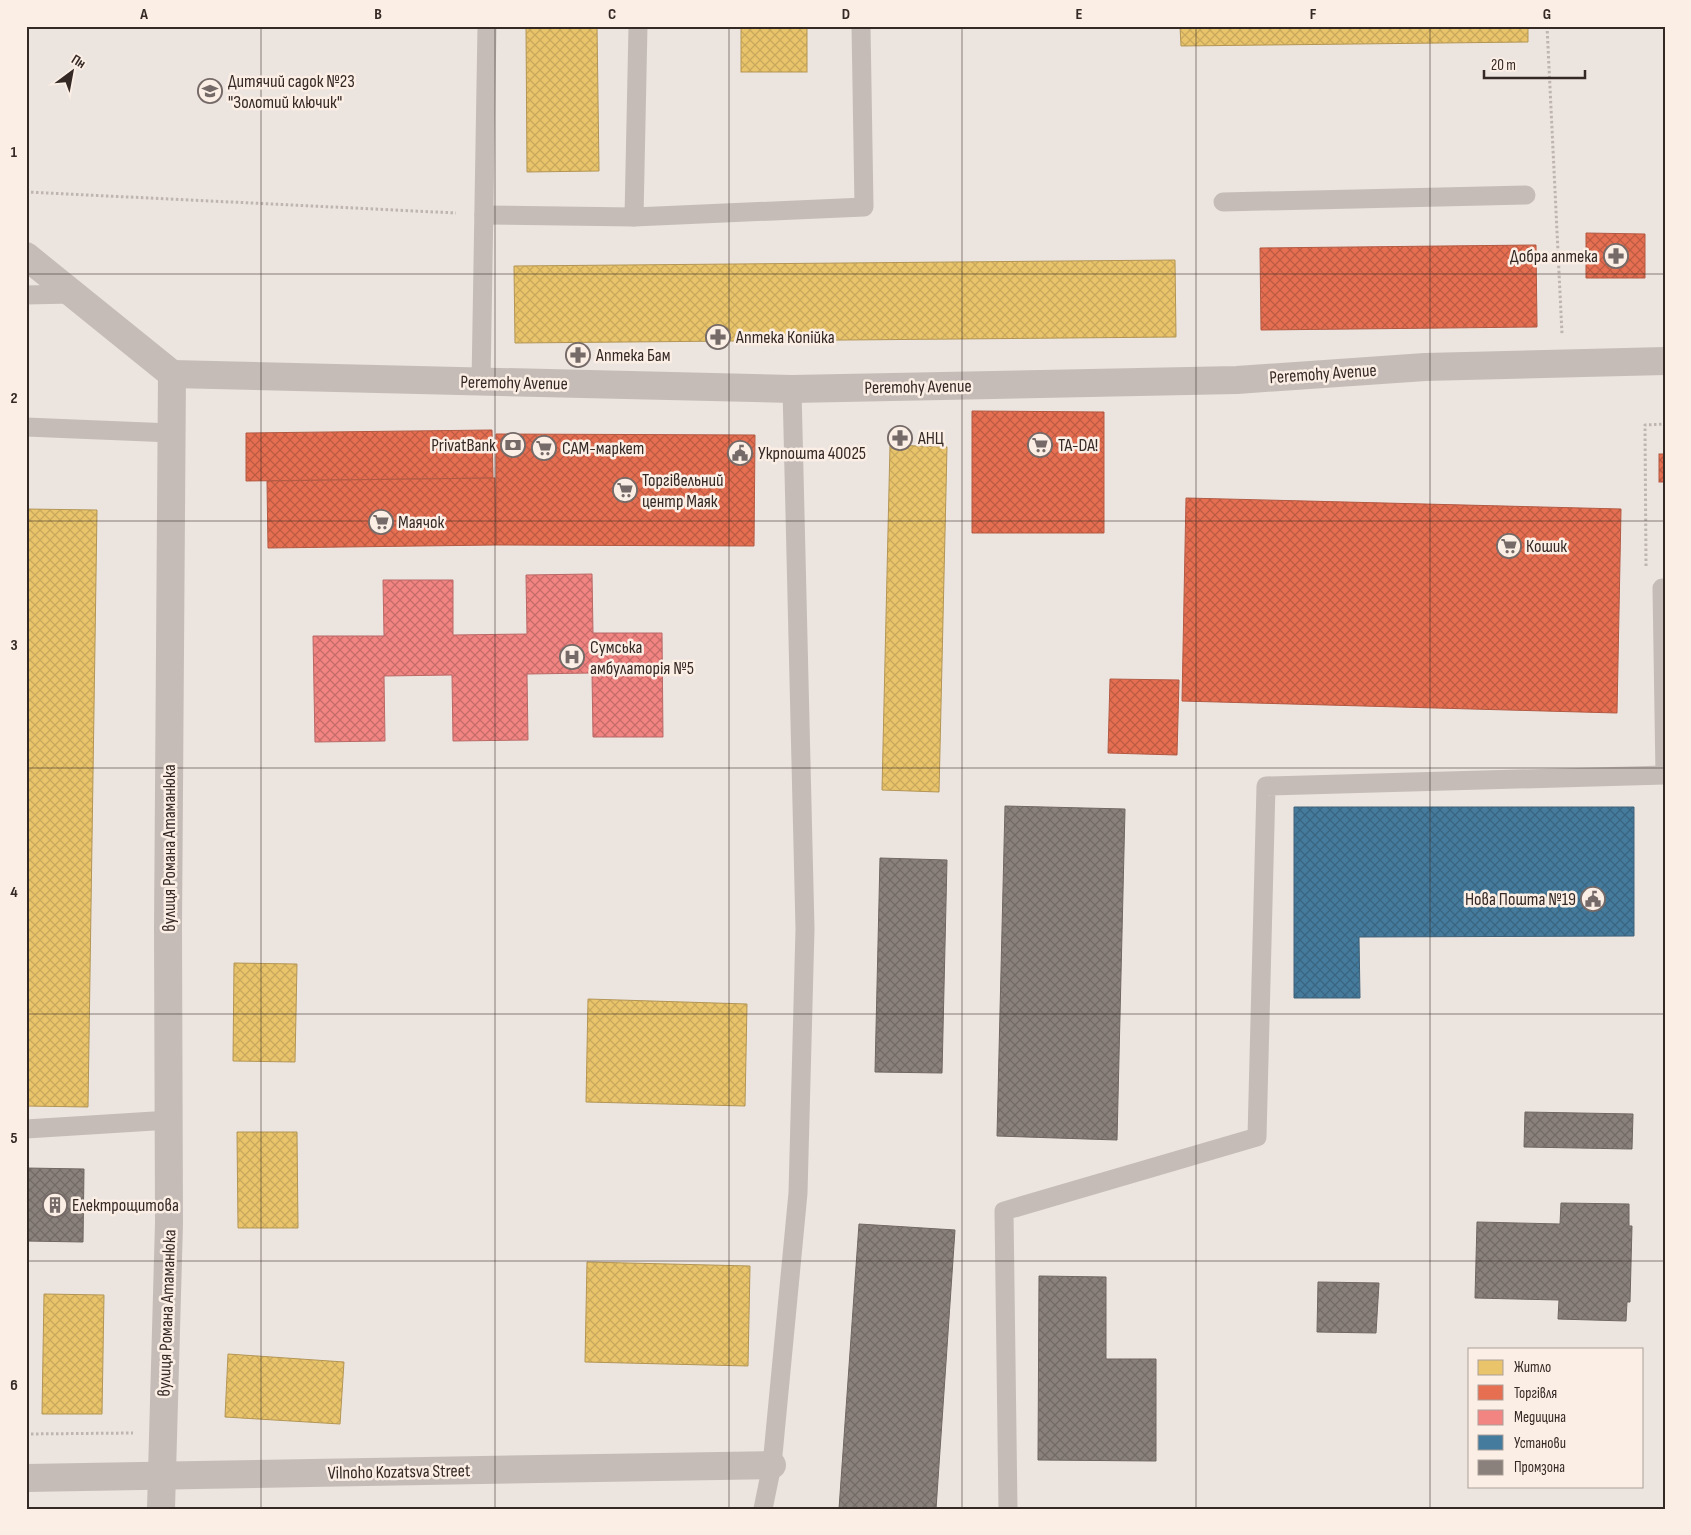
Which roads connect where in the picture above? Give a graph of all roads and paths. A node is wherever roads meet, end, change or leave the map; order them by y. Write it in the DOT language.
graph roads {
  1 [pos="487,26"];
  2 [pos="638,26"];
  3 [pos="861,26"];
  4 [pos="1547,26"];
  5 [pos="26,192"];
  6 [pos="1526,195"];
  7 [pos="1223,202"];
  8 [pos="484,214"];
  9 [pos="634,217"];
  10 [pos="26,256"];
  11 [pos="73,294"];
  12 [pos="26,295"];
  13 [pos="1665,361"];
  14 [pos="1564,364"];
  15 [pos="172,374"];
  16 [pos="481,382"];
  17 [pos="792,389"];
  18 [pos="1665,424"];
  19 [pos="26,427"];
  20 [pos="172,434"];
  21 [pos="1662,588"];
  22 [pos="1665,775"];
  23 [pos="170,1120"];
  24 [pos="26,1129"];
  25 [pos="163,1433"];
  26 [pos="26,1434"];
  27 [pos="772,1465"];
  28 [pos="161,1477"];
  29 [pos="26,1478"];
  30 [pos="161,1509"];
  31 [pos="763,1509"];
  32 [pos="1008,1509"];
  1 -- 8 [label="lane"];
  2 -- 9 [label="lane"];
  3 -- 9 [label="lane"];
  4 -- 14 [label="path"];
  5 -- 8 [label="path"];
  6 -- 7 [label="lane"];
  8 -- 9 [label="lane"];
  8 -- 16 [label="lane"];
  10 -- 11 [label="street"];
  11 -- 12 [label="lane"];
  11 -- 15 [label="street"];
  13 -- 14 [label="street, Peremohy Avenue"];
  14 -- 17 [label="street, Peremohy Avenue"];
  15 -- 16 [label="street, Peremohy Avenue"];
  15 -- 20 [label="street, вулиця Романа Атаманюка"];
  16 -- 17 [label="street, Peremohy Avenue"];
  17 -- 27 [label="lane"];
  18 -- 21 [label="path"];
  19 -- 20 [label="lane"];
  20 -- 23 [label="street, вулиця Романа Атаманюка"];
  21 -- 22 [label="lane"];
  22 -- 32 [label="lane"];
  23 -- 24 [label="lane"];
  23 -- 25 [label="street, вулиця Романа Атаманюка"];
  25 -- 26 [label="path"];
  25 -- 28 [label="street, вулиця Романа Атаманюка"];
  27 -- 28 [label="street, Vilnoho Kozatsva Street"];
  27 -- 31 [label="lane"];
  28 -- 29 [label="street, Vilnoho Kozatsva Street"];
  28 -- 30 [label="street, вулиця Романа Атаманюка"];
}
